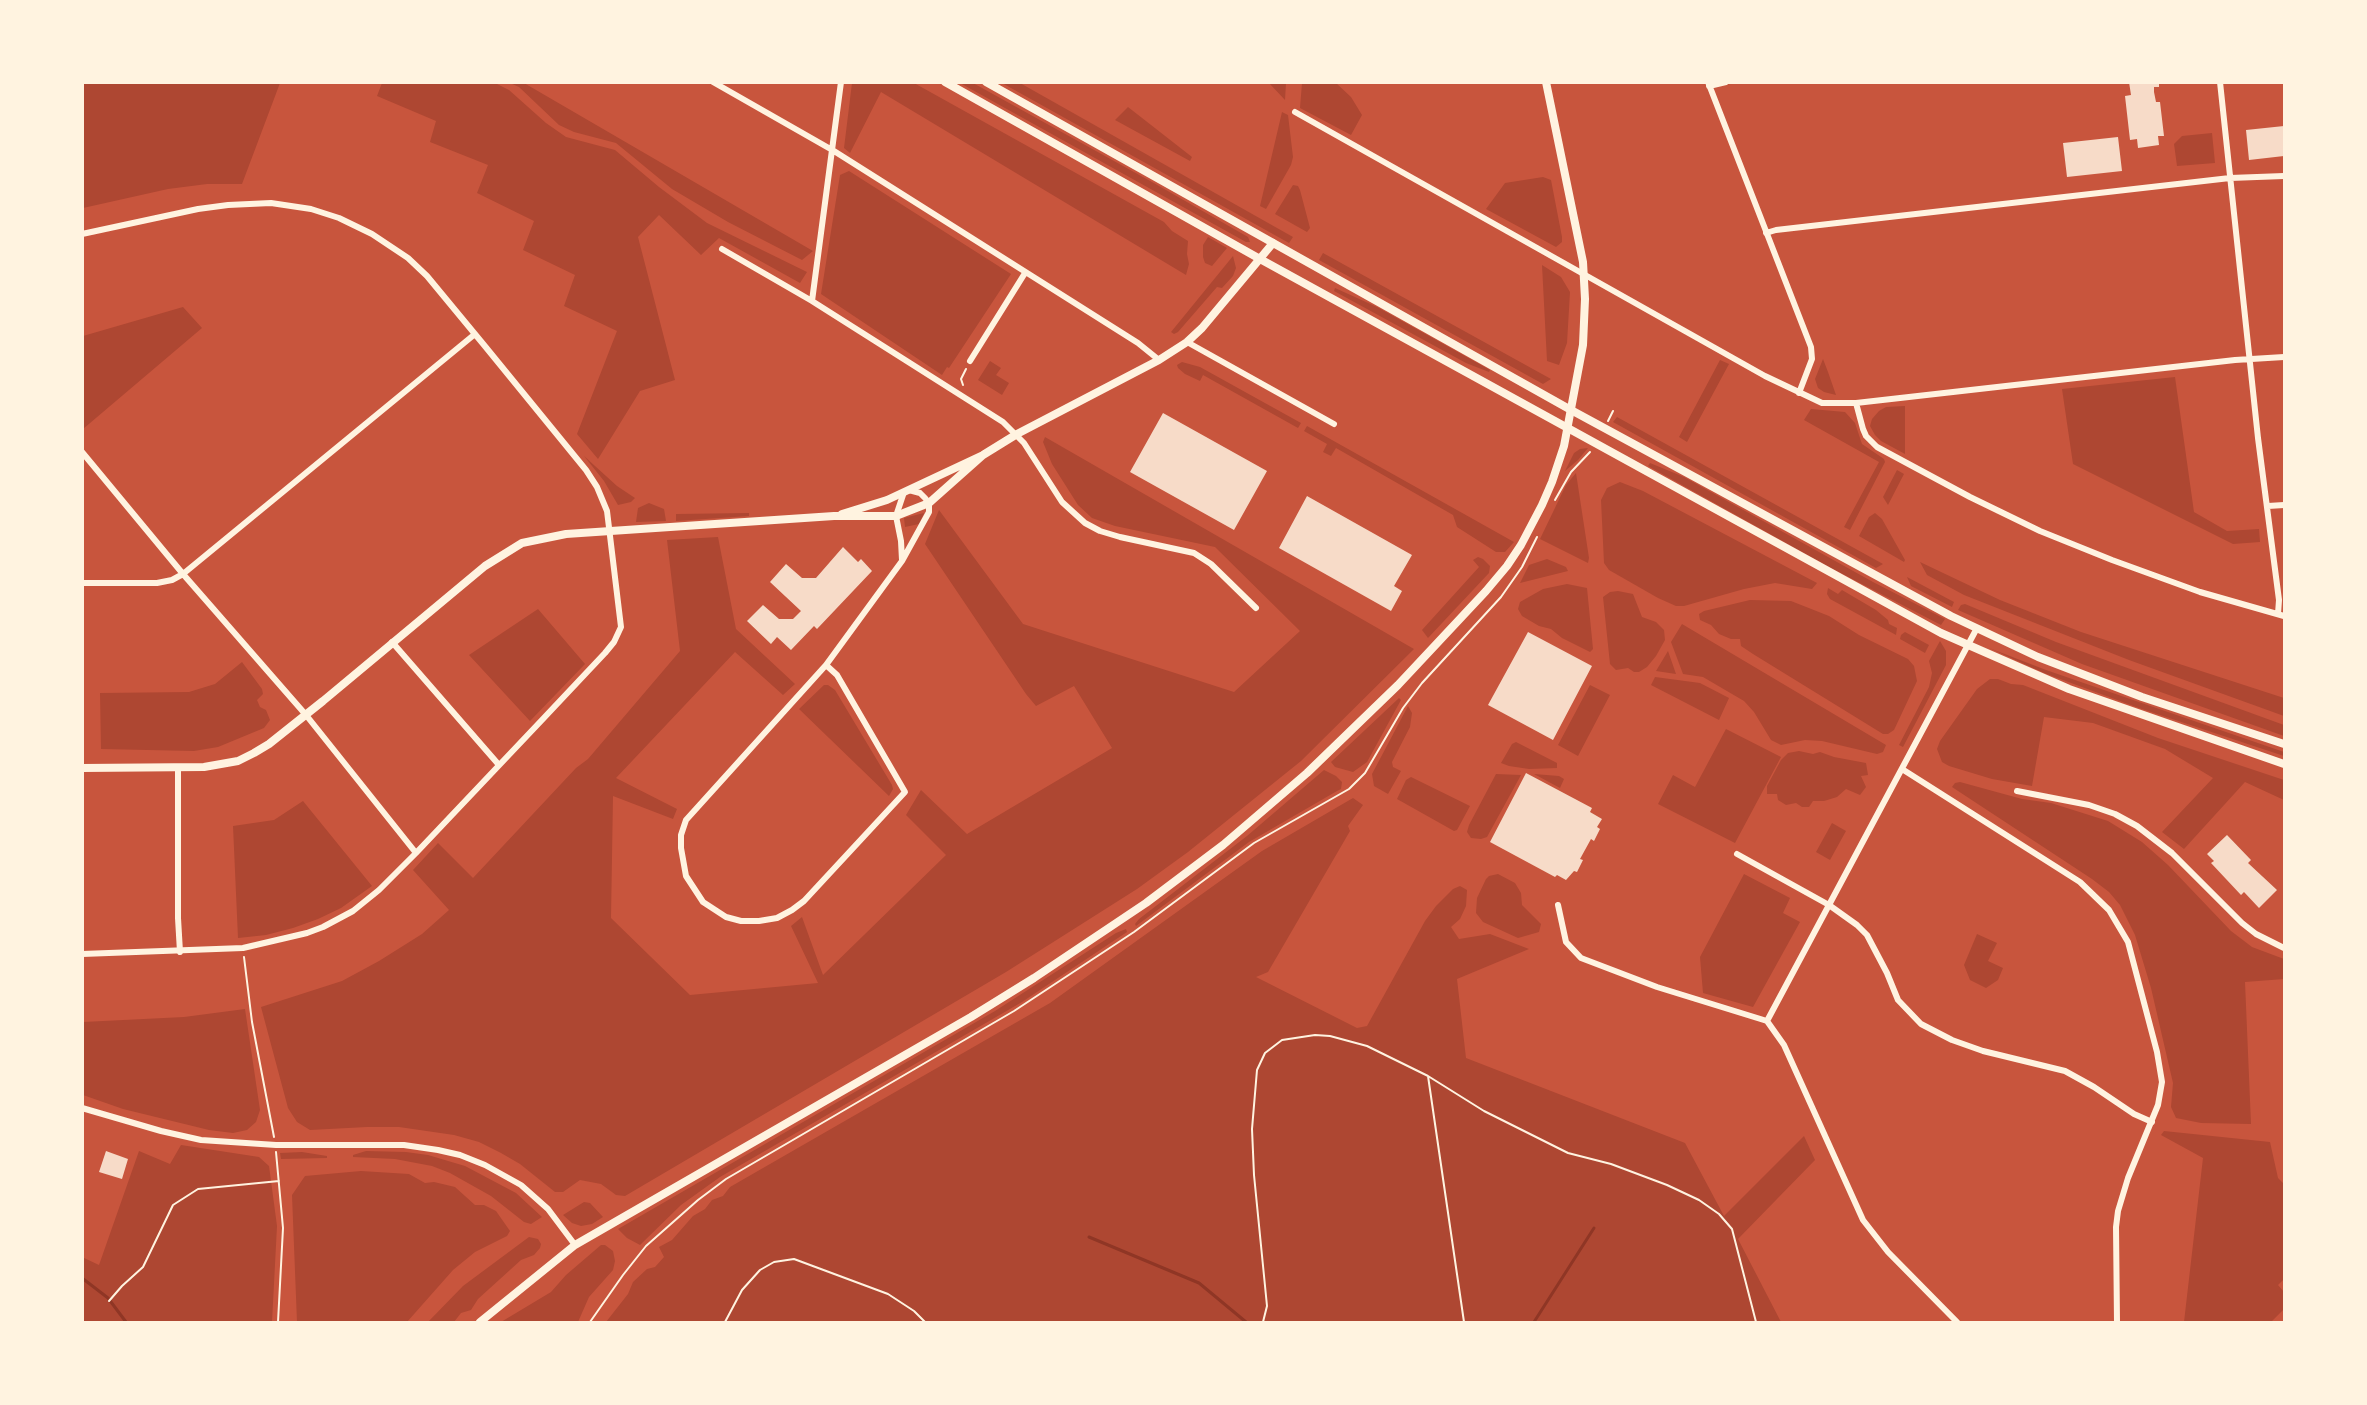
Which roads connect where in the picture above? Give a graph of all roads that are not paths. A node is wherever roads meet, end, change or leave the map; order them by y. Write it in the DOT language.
graph roads {
  1 [pos="713,82"];
  2 [pos="841,82"];
  3 [pos="945,82"];
  4 [pos="987,82"];
  5 [pos="1546,82"];
  6 [pos="1726,82"];
  7 [pos="2220,82"];
  8 [pos="1709,84"];
  9 [pos="1295,112"];
  10 [pos="834,151"];
  11 [pos="2284,176"];
  12 [pos="2230,178"];
  13 [pos="1766,233"];
  14 [pos="82,234"];
  15 [pos="1273,243"];
  16 [pos="722,249"];
  17 [pos="1260,259"];
  18 [pos="1025,273"];
  19 [pos="1585,276"];
  20 [pos="812,302"];
  21 [pos="475,334"];
  22 [pos="1187,342"];
  23 [pos="2284,357"];
  24 [pos="2250,359"];
  25 [pos="1160,360"];
  26 [pos="970,361"];
  27 [pos="1799,393"];
  28 [pos="1856,403"];
  29 [pos="1571,410"];
  30 [pos="1334,424"];
  31 [pos="1567,427"];
  32 [pos="1017,434"];
  33 [pos="82,452"];
  34 [pos="983,454"];
  35 [pos="907,491"];
  36 [pos="929,503"];
  37 [pos="2284,505"];
  38 [pos="2268,506"];
  39 [pos="834,516"];
  40 [pos="896,516"];
  41 [pos="608,531"];
  42 [pos="902,561"];
  43 [pos="183,574"];
  44 [pos="82,583"];
  45 [pos="1256,608"];
  46 [pos="2281,615"];
  47 [pos="1977,628"];
  48 [pos="393,642"];
  49 [pos="1969,646"];
  50 [pos="826,665"];
  51 [pos="306,715"];
  52 [pos="2284,744"];
  53 [pos="2284,764"];
  54 [pos="499,765"];
  55 [pos="82,768"];
  56 [pos="178,768"];
  57 [pos="1902,769"];
  58 [pos="2017,791"];
  59 [pos="416,853"];
  60 [pos="1737,854"];
  61 [pos="1829,904"];
  62 [pos="1557,905"];
  63 [pos="2284,948"];
  64 [pos="180,952"];
  65 [pos="82,954"];
  66 [pos="1767,1021"];
  67 [pos="82,1108"];
  68 [pos="2152,1122"];
  69 [pos="575,1245"];
  70 [pos="480,1323"];
  71 [pos="1957,1323"];
  72 [pos="2117,1323"];
  1 -- 10 [label="street"];
  2 -- 10 [label="street"];
  3 -- 17 [label="main road"];
  4 -- 15 [label="main road"];
  5 -- 19 [label="street"];
  6 -- 8 [label="street"];
  7 -- 12 [label="street"];
  8 -- 13 [label="street"];
  9 -- 19 [label="street"];
  10 -- 18 [label="street"];
  10 -- 20 [label="street"];
  11 -- 12 [label="street"];
  12 -- 13 [label="street"];
  12 -- 24 [label="street"];
  13 -- 27 [label="street"];
  14 -- 21 [label="street"];
  15 -- 17 [label="street"];
  15 -- 29 [label="main road"];
  16 -- 20 [label="street"];
  17 -- 22 [label="street"];
  17 -- 31 [label="main road"];
  18 -- 25 [label="street"];
  18 -- 26 [label="street"];
  19 -- 27 [label="street"];
  19 -- 29 [label="street"];
  20 -- 32 [label="street"];
  21 -- 41 [label="street"];
  21 -- 43 [label="street"];
  22 -- 25 [label="street"];
  22 -- 30 [label="street"];
  23 -- 24 [label="street"];
  24 -- 28 [label="street"];
  24 -- 38 [label="street"];
  25 -- 32 [label="street"];
  27 -- 28 [label="street"];
  28 -- 46 [label="street"];
  29 -- 31 [label="street"];
  29 -- 47 [label="main road"];
  31 -- 49 [label="main road"];
  31 -- 69 [label="street"];
  32 -- 34 [label="street"];
  32 -- 45 [label="street"];
  33 -- 43 [label="street"];
  34 -- 35 [label="street"];
  34 -- 36 [label="street"];
  35 -- 36 [label="street"];
  35 -- 39 [label="street"];
  35 -- 40 [label="street"];
  36 -- 40 [label="street"];
  36 -- 42 [label="street"];
  37 -- 38 [label="street"];
  38 -- 46 [label="street"];
  39 -- 40 [label="street"];
  39 -- 41 [label="street"];
  40 -- 42 [label="street"];
  41 -- 48 [label="street"];
  41 -- 54 [label="street"];
  42 -- 50 [label="street"];
  43 -- 44 [label="street"];
  43 -- 51 [label="street"];
  47 -- 49 [label="street"];
  47 -- 52 [label="main road"];
  48 -- 51 [label="street"];
  48 -- 54 [label="street"];
  49 -- 53 [label="main road"];
  49 -- 57 [label="street"];
  50 -- 50 [label="street"];
  51 -- 56 [label="street"];
  51 -- 59 [label="street"];
  54 -- 59 [label="street"];
  55 -- 56 [label="street"];
  56 -- 64 [label="street"];
  57 -- 61 [label="street"];
  57 -- 68 [label="street"];
  58 -- 63 [label="street"];
  59 -- 64 [label="street"];
  60 -- 61 [label="street"];
  61 -- 66 [label="street"];
  61 -- 68 [label="street"];
  62 -- 66 [label="street"];
  64 -- 65 [label="street"];
  66 -- 71 [label="street"];
  67 -- 69 [label="street"];
  68 -- 72 [label="street"];
  69 -- 70 [label="street"];
}
